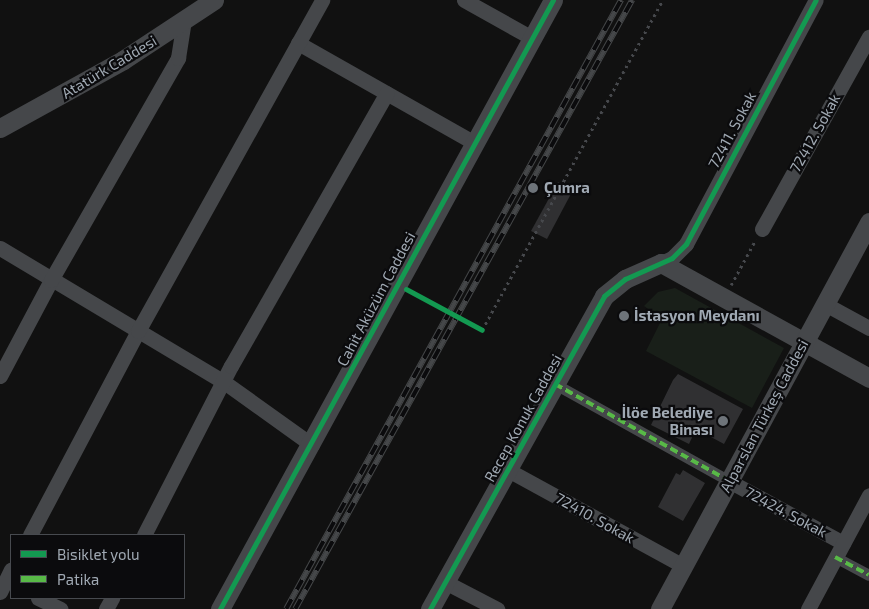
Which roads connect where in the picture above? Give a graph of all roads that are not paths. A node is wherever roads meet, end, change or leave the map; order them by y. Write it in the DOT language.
graph roads {
  1 [pos="214,0"];
  2 [pos="322,0"];
  3 [pos="464,0"];
  4 [pos="553,0"];
  5 [pos="816,0"];
  6 [pos="184,22"];
  7 [pos="869,37"];
  8 [pos="532,38"];
  9 [pos="298,43"];
  10 [pos="387,93"];
  11 [pos="0,128"];
  12 [pos="475,143"];
  13 [pos="869,222"];
  14 [pos="762,229"];
  15 [pos="864,245"];
  16 [pos="0,248"];
  17 [pos="661,263"];
  18 [pos="51,280"];
  19 [pos="825,304"];
  20 [pos="869,328"];
  21 [pos="138,332"];
  22 [pos="804,343"];
  23 [pos="0,376"];
  24 [pos="869,378"];
  25 [pos="224,382"];
  26 [pos="555,384"];
  27 [pos="312,445"];
  28 [pos="508,470"];
  29 [pos="729,481"];
  30 [pos="869,495"];
  31 [pos="31,534"];
  32 [pos="145,534"];
  33 [pos="843,543"];
  34 [pos="835,557"];
  35 [pos="683,566"];
  36 [pos="869,575"];
  37 [pos="445,582"];
  38 [pos="40,599"];
  39 [pos="61,609"];
  40 [pos="220,609"];
  41 [pos="430,609"];
  42 [pos="497,609"];
  43 [pos="660,609"];
  44 [pos="808,609"];
  1 -- 6 [label="street, Atatürk Caddesi"];
  2 -- 9 [label="street"];
  3 -- 8 [label="street"];
  4 -- 8 [label="street, Cahit Aküzüm Caddesi"];
  5 -- 17 [label="street, 72411. Sokak"];
  6 -- 11 [label="street, Atatürk Caddesi"];
  6 -- 18 [label="street"];
  7 -- 14 [label="street, 72412. Sokak"];
  8 -- 12 [label="street, Cahit Aküzüm Caddesi"];
  9 -- 10 [label="street"];
  9 -- 21 [label="street"];
  10 -- 12 [label="street"];
  10 -- 25 [label="street"];
  12 -- 27 [label="street, Cahit Aküzüm Caddesi"];
  13 -- 15 [label="street, Alparslan Türkeş Caddesi"];
  15 -- 19 [label="street, Alparslan Türkeş Caddesi"];
  16 -- 18 [label="street"];
  17 -- 22 [label="street"];
  17 -- 26 [label="street, Recep Konuk Caddesi"];
  18 -- 21 [label="street"];
  18 -- 23 [label="street"];
  19 -- 20 [label="street"];
  19 -- 22 [label="street, Alparslan Türkeş Caddesi"];
  21 -- 25 [label="street"];
  21 -- 31 [label="street"];
  22 -- 24 [label="street"];
  22 -- 29 [label="street, Alparslan Türkeş Caddesi"];
  25 -- 27 [label="street"];
  25 -- 32 [label="street"];
  26 -- 28 [label="street, Recep Konuk Caddesi"];
  26 -- 29 [label="street"];
  27 -- 40 [label="street, Cahit Aküzüm Caddesi"];
  28 -- 35 [label="street, 72410. Sokak"];
  28 -- 37 [label="street, Recep Konuk Caddesi"];
  29 -- 33 [label="street, 72424. Sokak"];
  29 -- 35 [label="street, Alparslan Türkeş Caddesi"];
  30 -- 33 [label="street"];
  33 -- 34 [label="street"];
  34 -- 36 [label="street"];
  34 -- 44 [label="street"];
  35 -- 43 [label="street, Alparslan Türkeş Caddesi"];
  37 -- 41 [label="street, Recep Konuk Caddesi"];
  37 -- 42 [label="street"];
  38 -- 39 [label="street"];
}
